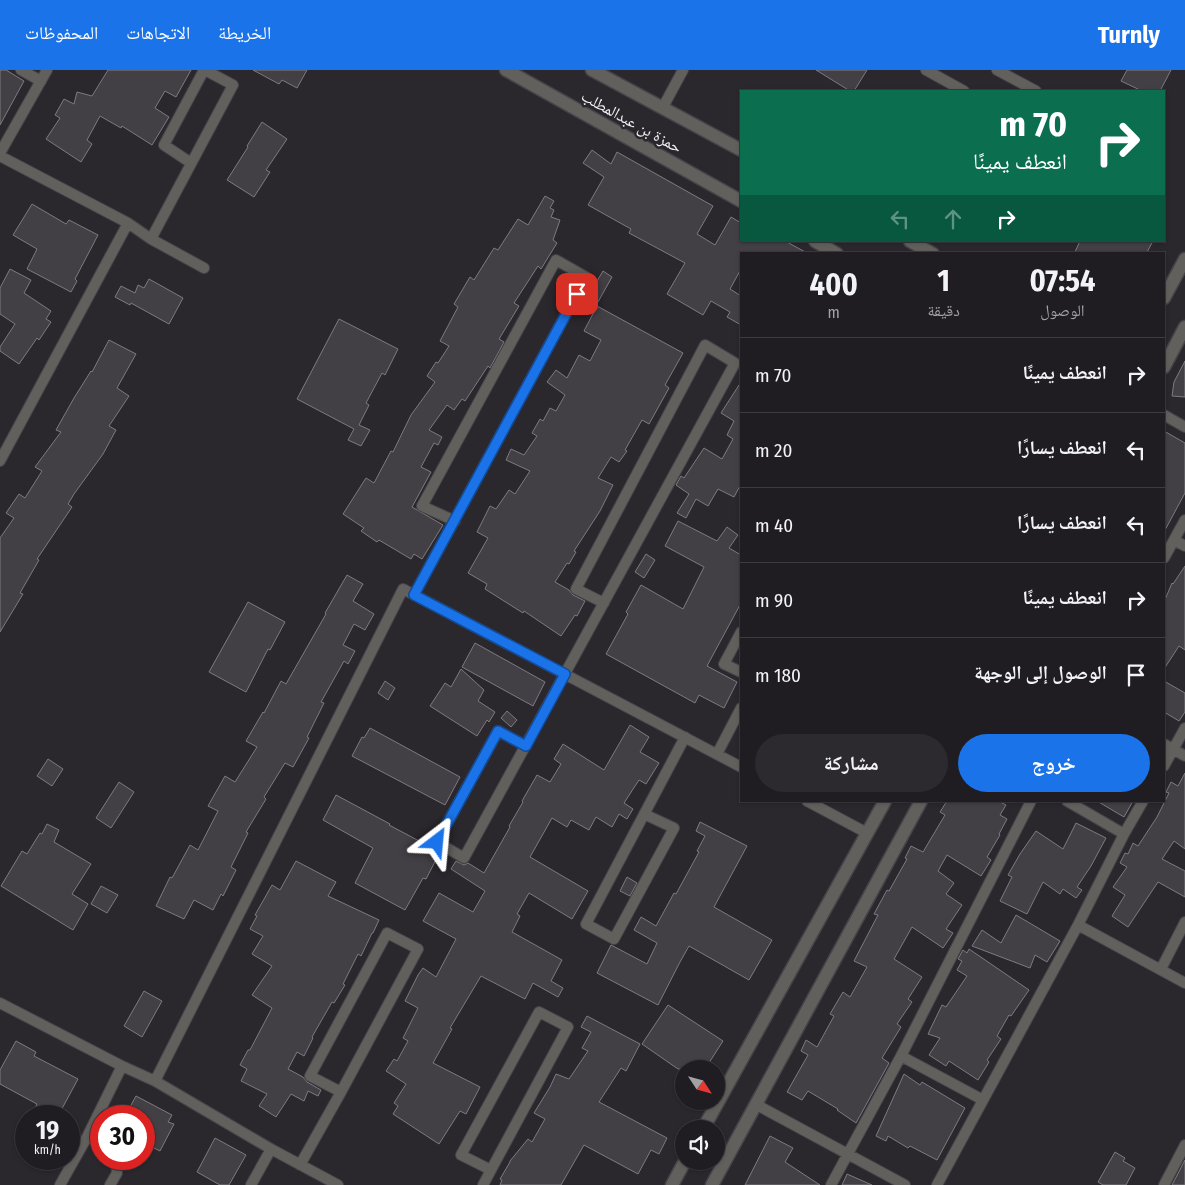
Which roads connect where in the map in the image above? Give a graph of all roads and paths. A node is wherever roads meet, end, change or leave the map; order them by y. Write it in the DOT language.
graph roads {
  1 [pos="21,70"];
  2 [pos="47,70"];
  3 [pos="205,70"];
  4 [pos="506,70"];
  5 [pos="592,70"];
  6 [pos="683,70"];
  7 [pos="926,70"];
  8 [pos="997,70"];
  9 [pos="41,81"];
  10 [pos="962,90"];
  11 [pos="1034,90"];
  12 [pos="663,107"];
  13 [pos="740,149"];
  14 [pos="0,154"];
  15 [pos="191,163"];
  16 [pos="740,200"];
  17 [pos="128,223"];
  18 [pos="150,239"];
  19 [pos="816,242"];
  20 [pos="912,242"];
  21 [pos="833,252"];
  22 [pos="930,252"];
  23 [pos="1185,259"];
  24 [pos="204,268"];
  25 [pos="1165,296"];
  26 [pos="1185,327"];
  27 [pos="1165,364"];
  28 [pos="1165,416"];
  29 [pos="1185,427"];
  30 [pos="0,462"];
  31 [pos="1185,520"];
  32 [pos="455,521"];
  33 [pos="1174,540"];
  34 [pos="1185,546"];
  35 [pos="1165,556"];
  36 [pos="414,595"];
  37 [pos="604,603"];
  38 [pos="740,634"];
  39 [pos="740,672"];
  40 [pos="565,674"];
  41 [pos="740,710"];
  42 [pos="1185,728"];
  43 [pos="685,737"];
  44 [pos="1165,744"];
  45 [pos="526,746"];
  46 [pos="1174,749"];
  47 [pos="717,754"];
  48 [pos="1185,756"];
  49 [pos="1165,764"];
  50 [pos="740,766"];
  51 [pos="809,802"];
  52 [pos="884,802"];
  53 [pos="920,802"];
  54 [pos="1030,802"];
  55 [pos="1069,802"];
  56 [pos="1142,802"];
  57 [pos="644,814"];
  58 [pos="867,833"];
  59 [pos="1124,834"];
  60 [pos="1185,922"];
  61 [pos="1078,925"];
  62 [pos="1160,969"];
  63 [pos="1185,983"];
  64 [pos="0,1003"];
  65 [pos="901,1056"];
  66 [pos="122,1066"];
  67 [pos="155,1081"];
  68 [pos="342,1092"];
  69 [pos="983,1100"];
  70 [pos="757,1105"];
  71 [pos="708,1120"];
  72 [pos="87,1137"];
  73 [pos="90,1138"];
  74 [pos="1185,1145"];
  75 [pos="271,1149"];
  76 [pos="848,1154"];
  77 [pos="300,1165"];
  78 [pos="117,1170"];
  79 [pos="491,1170"];
  80 [pos="680,1170"];
  81 [pos="60,1185"];
  82 [pos="110,1185"];
  83 [pos="251,1185"];
  84 [pos="338,1185"];
  85 [pos="483,1185"];
  86 [pos="672,1185"];
  87 [pos="712,1185"];
  88 [pos="831,1185"];
  89 [pos="905,1185"];
  90 [pos="937,1185"];
  91 [pos="1164,1185"];
  1 -- 9 [label="street"];
  2 -- 9 [label="street"];
  3 -- 15 [label="street"];
  3 -- 15 [label="street"];
  4 -- 16 [label="street, حمزة بن عبدالمطلب"];
  5 -- 12 [label="street, حمزة بن عبدالمطلب"];
  6 -- 12 [label="street"];
  7 -- 10 [label="street"];
  8 -- 11 [label="street"];
  9 -- 14 [label="street"];
  12 -- 13 [label="street, حمزة بن عبدالمطلب"];
  14 -- 17 [label="street"];
  15 -- 18 [label="street"];
  17 -- 18 [label="street"];
  17 -- 30 [label="street"];
  18 -- 24 [label="street"];
  19 -- 21 [label="street"];
  20 -- 22 [label="street"];
  23 -- 25 [label="street"];
  26 -- 27 [label="street"];
  28 -- 29 [label="street"];
  31 -- 33 [label="street"];
  32 -- 32 [label="street"];
  32 -- 36 [label="street"];
  33 -- 34 [label="street"];
  33 -- 35 [label="street"];
  36 -- 40 [label="street"];
  36 -- 67 [label="street"];
  37 -- 37 [label="street"];
  37 -- 40 [label="street"];
  38 -- 39 [label="street"];
  40 -- 43 [label="street"];
  40 -- 45 [label="street"];
  41 -- 47 [label="street"];
  42 -- 46 [label="street"];
  43 -- 47 [label="street"];
  43 -- 57 [label="street"];
  44 -- 46 [label="street"];
  45 -- 45 [label="street"];
  46 -- 48 [label="street"];
  46 -- 49 [label="street"];
  47 -- 50 [label="street"];
  51 -- 58 [label="street"];
  52 -- 58 [label="street"];
  53 -- 70 [label="street"];
  54 -- 65 [label="street"];
  55 -- 59 [label="street"];
  56 -- 59 [label="street"];
  57 -- 57 [label="street"];
  58 -- 71 [label="street"];
  59 -- 61 [label="street"];
  60 -- 62 [label="street"];
  61 -- 62 [label="street"];
  61 -- 69 [label="street"];
  62 -- 63 [label="street"];
  64 -- 66 [label="street"];
  65 -- 69 [label="street"];
  65 -- 76 [label="street"];
  66 -- 67 [label="street"];
  66 -- 72 [label="street"];
  67 -- 75 [label="street"];
  68 -- 68 [label="street"];
  68 -- 77 [label="street"];
  69 -- 90 [label="street"];
  70 -- 76 [label="street"];
  70 -- 87 [label="street"];
  72 -- 73 [label="street"];
  72 -- 81 [label="street"];
  74 -- 91 [label="street"];
  75 -- 77 [label="street"];
  75 -- 83 [label="street"];
  76 -- 88 [label="street"];
  76 -- 89 [label="street"];
  77 -- 84 [label="street"];
  78 -- 82 [label="street"];
  79 -- 79 [label="street"];
  79 -- 85 [label="street"];
  80 -- 86 [label="street"];
}
